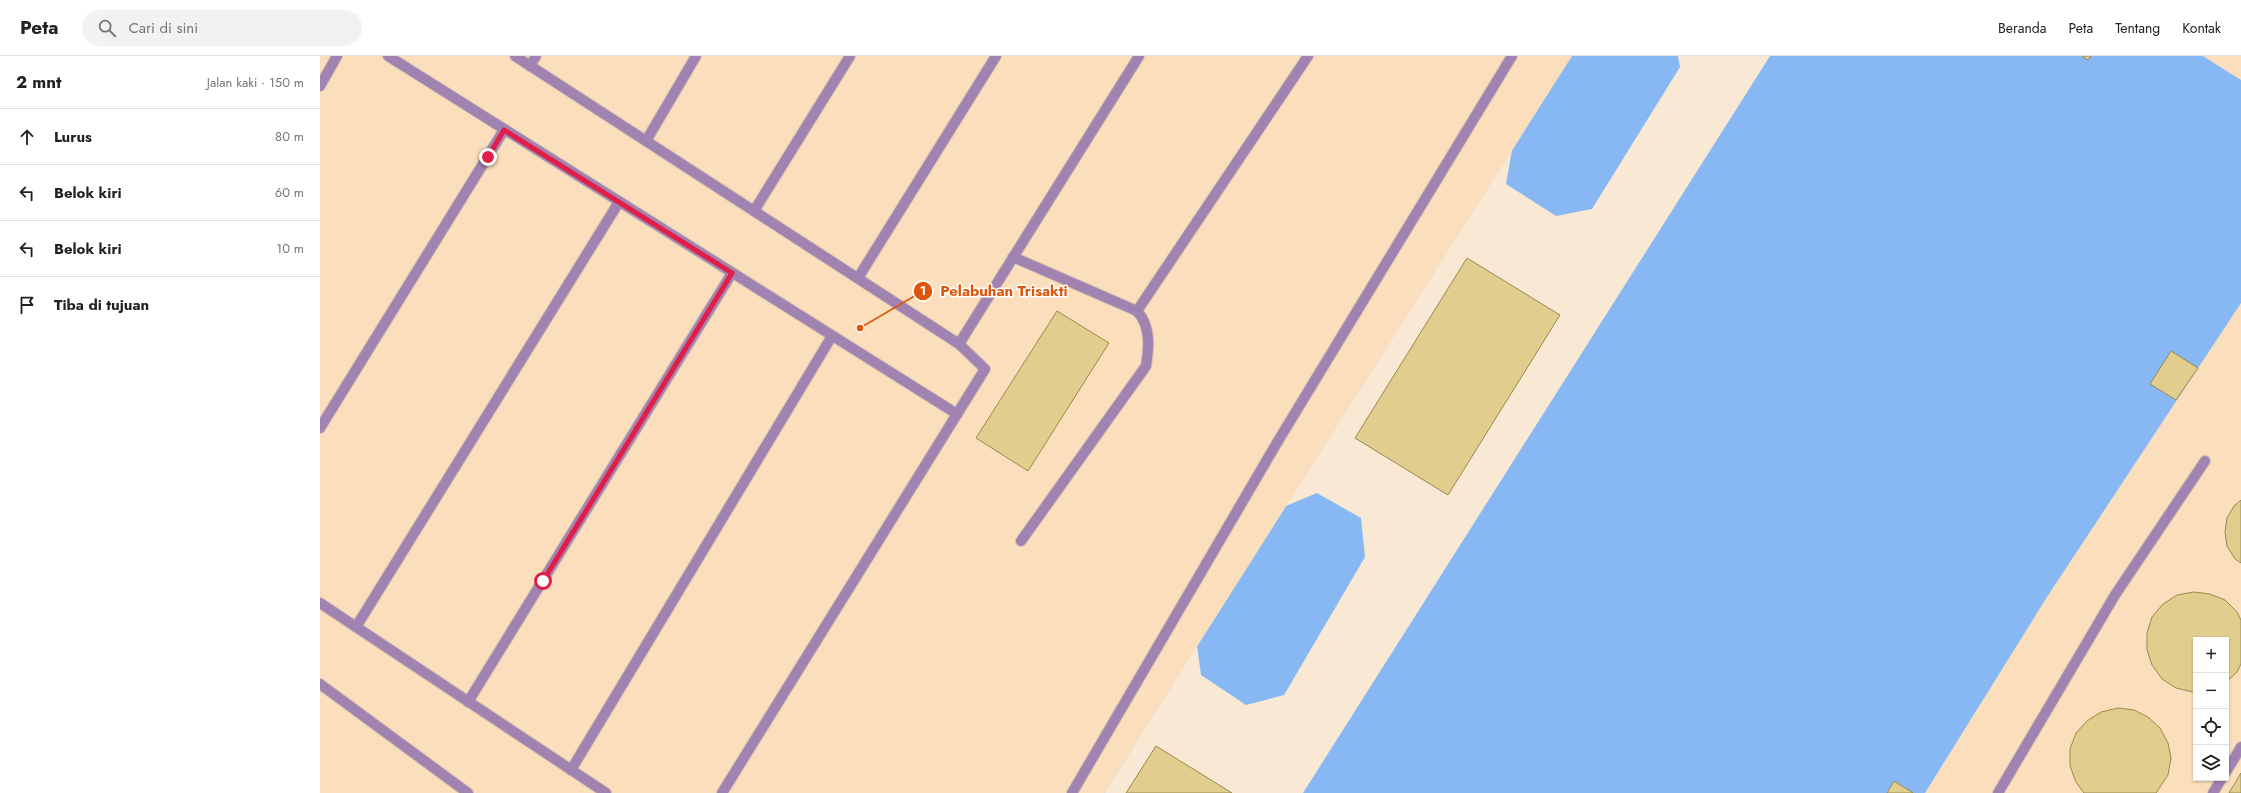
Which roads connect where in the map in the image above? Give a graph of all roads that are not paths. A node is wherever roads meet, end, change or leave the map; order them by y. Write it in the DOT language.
graph roads {
  1 [pos="337,56"];
  2 [pos="388,56"];
  3 [pos="515,56"];
  4 [pos="536,56"];
  5 [pos="696,56"];
  6 [pos="850,56"];
  7 [pos="996,56"];
  8 [pos="1139,56"];
  9 [pos="1308,56"];
  10 [pos="1512,56"];
  11 [pos="530,66"];
  12 [pos="320,86"];
  13 [pos="504,130"];
  14 [pos="646,141"];
  15 [pos="619,202"];
  16 [pos="754,211"];
  17 [pos="1014,257"];
  18 [pos="732,273"];
  19 [pos="858,278"];
  20 [pos="1137,311"];
  21 [pos="832,336"];
  22 [pos="959,344"];
  23 [pos="957,414"];
  24 [pos="320,428"];
  25 [pos="2205,461"];
  26 [pos="1021,541"];
  27 [pos="320,603"];
  28 [pos="356,627"];
  29 [pos="320,684"];
  30 [pos="468,702"];
  31 [pos="2241,747"];
  32 [pos="2229,767"];
  33 [pos="571,770"];
  34 [pos="2220,781"];
  35 [pos="468,793"];
  36 [pos="606,793"];
  37 [pos="722,793"];
  38 [pos="1072,793"];
  39 [pos="1998,793"];
  40 [pos="2213,793"];
  1 -- 12 [label="lane"];
  2 -- 13 [label="lane"];
  3 -- 11 [label="lane"];
  4 -- 11 [label="lane"];
  5 -- 14 [label="lane"];
  6 -- 16 [label="lane"];
  7 -- 19 [label="lane"];
  8 -- 17 [label="lane"];
  9 -- 20 [label="lane"];
  10 -- 38 [label="lane"];
  11 -- 14 [label="lane"];
  13 -- 15 [label="lane"];
  13 -- 24 [label="lane"];
  14 -- 16 [label="lane"];
  15 -- 18 [label="lane"];
  15 -- 28 [label="lane"];
  16 -- 19 [label="lane"];
  17 -- 20 [label="lane"];
  17 -- 22 [label="lane"];
  18 -- 21 [label="lane"];
  18 -- 30 [label="lane"];
  19 -- 22 [label="lane"];
  20 -- 26 [label="lane"];
  21 -- 23 [label="lane"];
  21 -- 33 [label="lane"];
  22 -- 23 [label="lane"];
  23 -- 37 [label="lane"];
  25 -- 39 [label="lane"];
  27 -- 28 [label="lane"];
  28 -- 30 [label="lane"];
  29 -- 35 [label="lane"];
  30 -- 33 [label="lane"];
  31 -- 32 [label="lane"];
  33 -- 36 [label="lane"];
  34 -- 40 [label="lane"];
}
